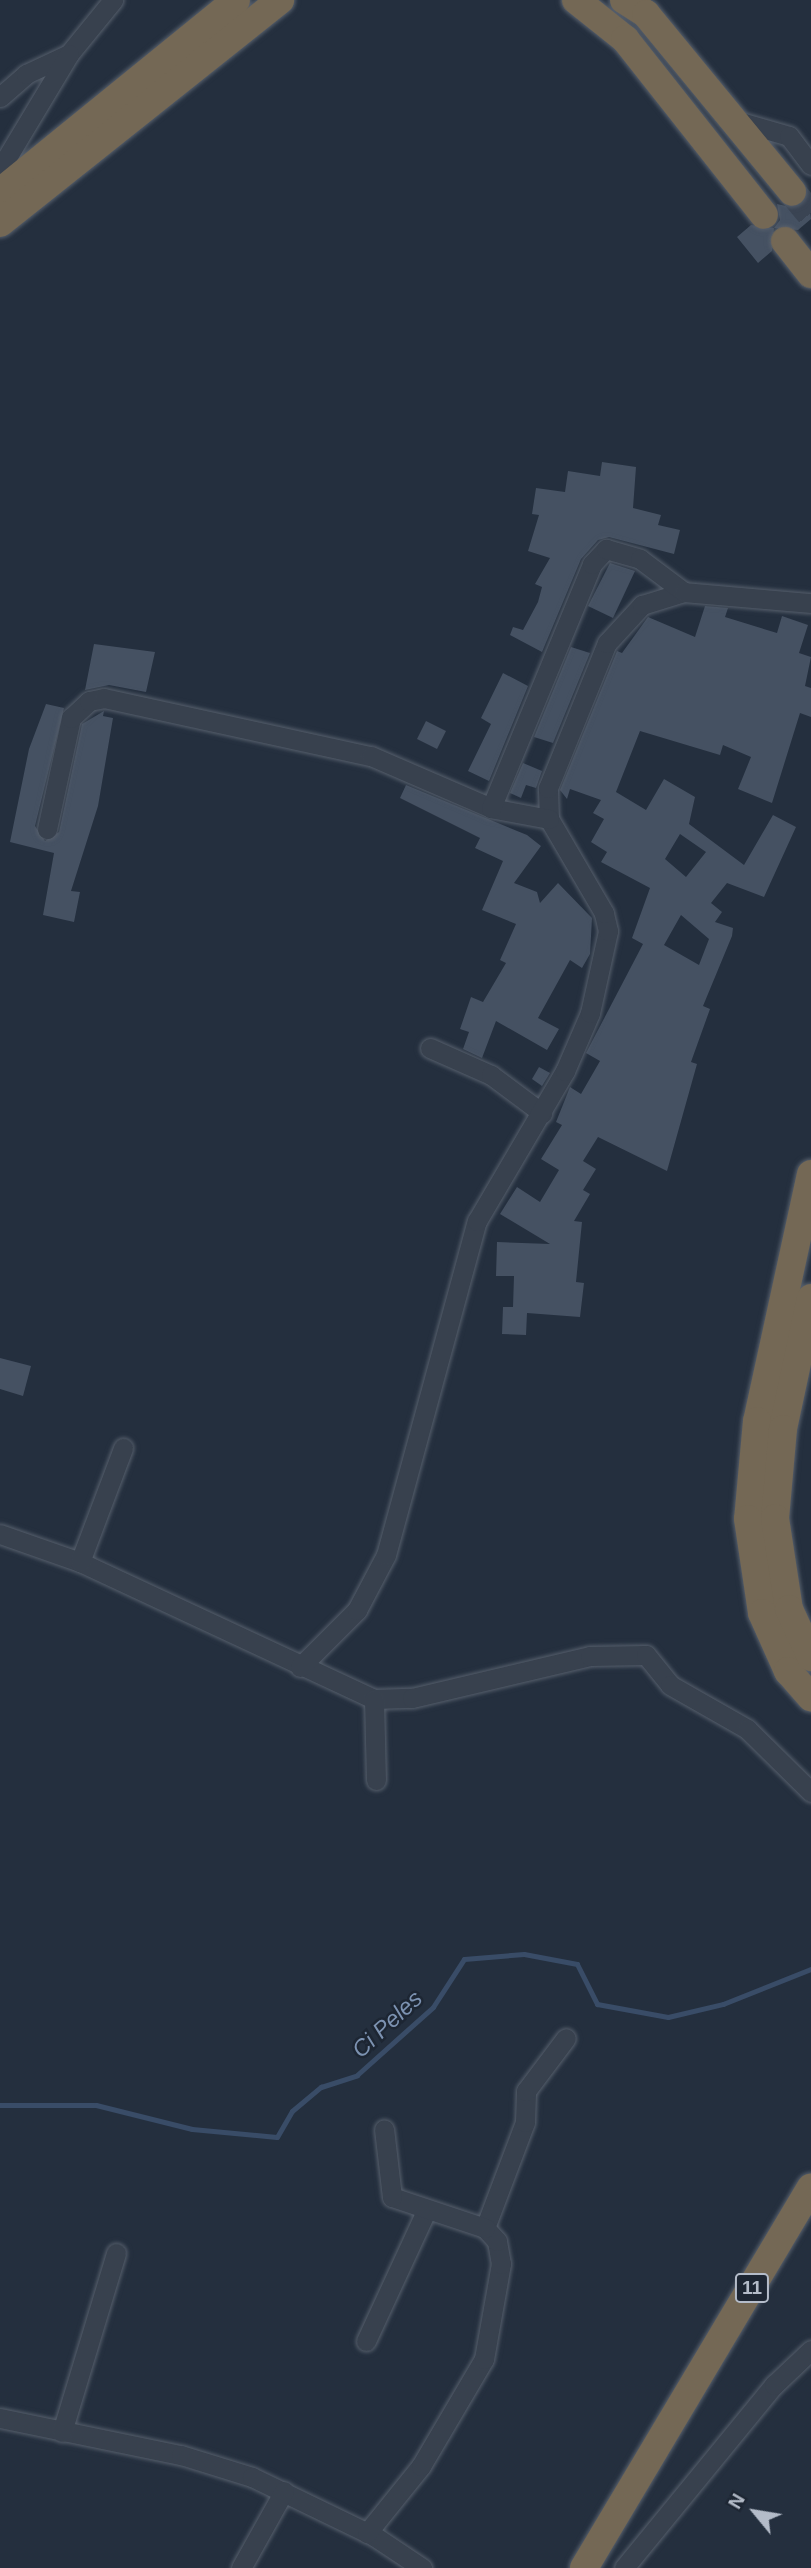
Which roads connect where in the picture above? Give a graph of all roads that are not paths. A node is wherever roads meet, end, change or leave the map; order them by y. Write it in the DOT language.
graph roads {
  1 [pos="113,0"];
  2 [pos="236,0"];
  3 [pos="280,0"];
  4 [pos="576,0"];
  5 [pos="624,0"];
  6 [pos="69,54"];
  7 [pos="0,97"];
  8 [pos="734,120"];
  9 [pos="811,165"];
  10 [pos="0,169"];
  11 [pos="0,192"];
  12 [pos="792,192"];
  13 [pos="764,215"];
  14 [pos="0,223"];
  15 [pos="785,241"];
  16 [pos="811,274"];
  17 [pos="684,592"];
  18 [pos="811,603"];
  19 [pos="491,808"];
  20 [pos="549,819"];
  21 [pos="47,829"];
  22 [pos="430,1048"];
  23 [pos="542,1114"];
  24 [pos="811,1174"];
  25 [pos="811,1297"];
  26 [pos="123,1448"];
  27 [pos="0,1534"];
  28 [pos="80,1562"];
  29 [pos="811,1657"];
  30 [pos="300,1667"];
  31 [pos="811,1697"];
  32 [pos="374,1699"];
  33 [pos="376,1780"];
  34 [pos="811,1792"];
  35 [pos="566,2038"];
  36 [pos="384,2129"];
  37 [pos="811,2187"];
  38 [pos="426,2209"];
  39 [pos="485,2228"];
  40 [pos="116,2253"];
  41 [pos="366,2341"];
  42 [pos="811,2350"];
  43 [pos="0,2418"];
  44 [pos="62,2432"];
  45 [pos="284,2491"];
  46 [pos="367,2533"];
  47 [pos="241,2568"];
  48 [pos="422,2568"];
  49 [pos="584,2568"];
  50 [pos="624,2568"];
  1 -- 6 [label="street"];
  2 -- 11 [label="highway"];
  3 -- 14 [label="highway"];
  4 -- 13 [label="highway"];
  5 -- 8 [label="highway"];
  6 -- 7 [label="street"];
  6 -- 10 [label="street"];
  8 -- 9 [label="street"];
  8 -- 12 [label="highway"];
  15 -- 16 [label="highway"];
  17 -- 18 [label="street"];
  17 -- 19 [label="street"];
  17 -- 20 [label="street"];
  19 -- 20 [label="street"];
  19 -- 21 [label="street"];
  20 -- 23 [label="street"];
  22 -- 23 [label="street"];
  23 -- 30 [label="street"];
  24 -- 31 [label="highway"];
  25 -- 29 [label="highway"];
  26 -- 28 [label="street"];
  27 -- 28 [label="street"];
  28 -- 30 [label="street"];
  30 -- 32 [label="street"];
  32 -- 33 [label="street"];
  32 -- 34 [label="street"];
  35 -- 39 [label="street"];
  36 -- 38 [label="street"];
  37 -- 49 [label="highway, 11"];
  38 -- 39 [label="street"];
  38 -- 41 [label="street"];
  39 -- 46 [label="street"];
  40 -- 44 [label="street"];
  42 -- 50 [label="street"];
  43 -- 44 [label="street"];
  44 -- 45 [label="street"];
  45 -- 46 [label="street"];
  45 -- 47 [label="street"];
  46 -- 48 [label="street"];
}
